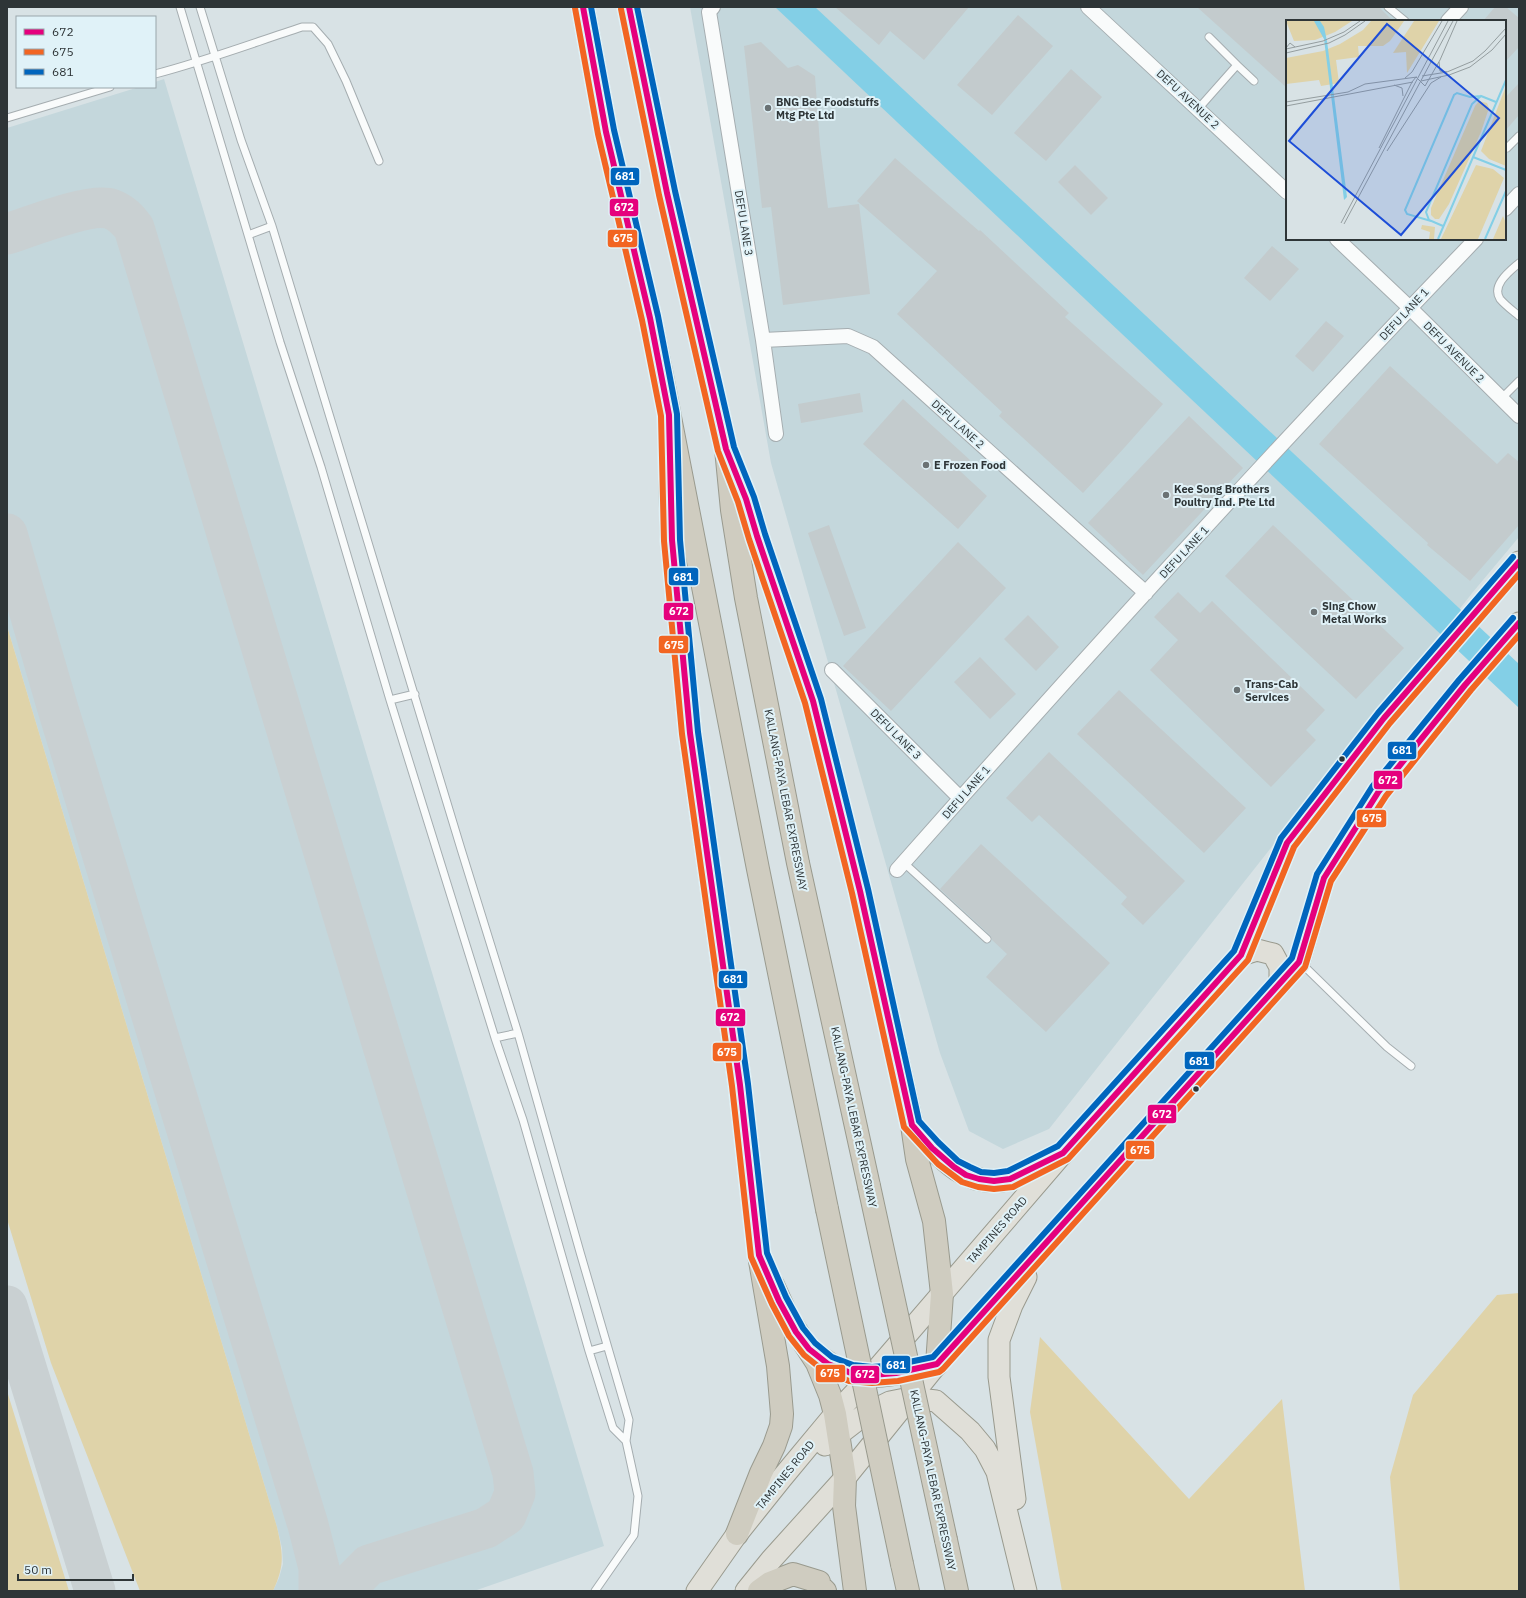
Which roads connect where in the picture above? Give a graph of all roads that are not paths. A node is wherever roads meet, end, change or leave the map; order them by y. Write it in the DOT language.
graph roads {
  1 [pos="180,7"];
  2 [pos="200,7"];
  3 [pos="583,7"];
  4 [pos="629,7"];
  5 [pos="1088,7"];
  6 [pos="1388,7"];
  7 [pos="1461,7"];
  8 [pos="709,9"];
  9 [pos="1405,20"];
  10 [pos="1449,20"];
  11 [pos="1209,37"];
  12 [pos="215,55"];
  13 [pos="196,63"];
  14 [pos="1237,65"];
  15 [pos="156,74"];
  16 [pos="1254,81"];
  17 [pos="107,88"];
  18 [pos="1198,109"];
  19 [pos="7,118"];
  20 [pos="1519,136"];
  21 [pos="1507,148"];
  22 [pos="379,161"];
  23 [pos="1286,191"];
  24 [pos="1519,194"];
  25 [pos="1506,208"];
  26 [pos="272,226"];
  27 [pos="248,235"];
  28 [pos="1338,240"];
  29 [pos="1475,240"];
  30 [pos="1519,263"];
  31 [pos="1410,308"];
  32 [pos="1519,316"];
  33 [pos="763,340"];
  34 [pos="1519,381"];
  35 [pos="1501,399"];
  36 [pos="669,415"];
  37 [pos="1519,416"];
  38 [pos="776,434"];
  39 [pos="726,449"];
  40 [pos="1519,562"];
  41 [pos="1146,593"];
  42 [pos="1519,623"];
  43 [pos="832,670"];
  44 [pos="415,694"];
  45 [pos="390,700"];
  46 [pos="960,798"];
  47 [pos="900,866"];
  48 [pos="987,939"];
  49 [pos="1241,956"];
  50 [pos="1299,962"];
  51 [pos="1280,984"];
  52 [pos="518,1033"];
  53 [pos="495,1038"];
  54 [pos="1411,1066"];
  55 [pos="912,1125"];
  56 [pos="1063,1153"];
  57 [pos="1040,1250"];
  58 [pos="759,1255"];
  59 [pos="942,1294"];
  60 [pos="607,1346"];
  61 [pos="809,1349"];
  62 [pos="589,1351"];
  63 [pos="937,1364"];
  64 [pos="872,1375"];
  65 [pos="910,1398"];
  66 [pos="837,1424"];
  67 [pos="626,1441"];
  68 [pos="845,1478"];
  69 [pos="737,1534"];
  70 [pos="595,1591"];
  71 [pos="697,1591"];
  72 [pos="746,1591"];
  73 [pos="759,1591"];
  74 [pos="825,1591"];
  75 [pos="855,1591"];
  76 [pos="908,1591"];
  77 [pos="956,1591"];
  78 [pos="1026,1591"];
  1 -- 13 [label="lane"];
  2 -- 12 [label="lane"];
  3 -- 36 [label="highway"];
  4 -- 39 [label="highway, KALLANG-PAYA LEBAR EXPRESSWAY"];
  5 -- 18 [label="street, DEFU AVENUE 2"];
  6 -- 9 [label="lane"];
  7 -- 10 [label="street"];
  8 -- 33 [label="street, DEFU LANE 3"];
  11 -- 14 [label="lane"];
  12 -- 13 [label="lane"];
  12 -- 22 [label="lane"];
  12 -- 26 [label="lane"];
  13 -- 15 [label="lane"];
  13 -- 27 [label="lane"];
  14 -- 16 [label="lane"];
  14 -- 18 [label="lane"];
  17 -- 19 [label="lane"];
  18 -- 23 [label="street, DEFU AVENUE 2"];
  20 -- 21 [label="lane"];
  24 -- 25 [label="street"];
  26 -- 27 [label="lane"];
  26 -- 44 [label="lane"];
  27 -- 45 [label="lane"];
  28 -- 31 [label="street, DEFU AVENUE 2"];
  29 -- 31 [label="street, DEFU LANE 1"];
  30 -- 32 [label="lane"];
  31 -- 35 [label="street, DEFU AVENUE 2"];
  31 -- 41 [label="street, DEFU LANE 1"];
  33 -- 38 [label="street, DEFU LANE 3"];
  33 -- 41 [label="street, DEFU LANE 2"];
  34 -- 35 [label="lane"];
  35 -- 37 [label="street, DEFU AVENUE 2"];
  36 -- 58 [label="highway"];
  36 -- 76 [label="highway, bridge"];
  39 -- 55 [label="highway"];
  39 -- 77 [label="highway, KALLANG-PAYA LEBAR EXPRESSWAY, bridge"];
  40 -- 49 [label="main road, TAMPINES ROAD"];
  41 -- 46 [label="street, DEFU LANE 1"];
  42 -- 50 [label="main road"];
  43 -- 46 [label="street, DEFU LANE 3"];
  44 -- 45 [label="lane"];
  44 -- 52 [label="lane"];
  45 -- 53 [label="lane"];
  46 -- 47 [label="street, DEFU LANE 1"];
  47 -- 48 [label="lane"];
  49 -- 51 [label="main road"];
  49 -- 56 [label="main road, TAMPINES ROAD"];
  50 -- 51 [label="main road"];
  50 -- 54 [label="lane"];
  51 -- 57 [label="main road"];
  52 -- 53 [label="lane"];
  52 -- 60 [label="lane"];
  53 -- 62 [label="lane"];
  55 -- 56 [label="highway"];
  55 -- 59 [label="highway"];
  56 -- 59 [label="main road, TAMPINES ROAD"];
  57 -- 63 [label="main road"];
  57 -- 78 [label="main road"];
  58 -- 61 [label="highway"];
  58 -- 69 [label="highway"];
  59 -- 63 [label="highway"];
  59 -- 64 [label="main road, TAMPINES ROAD"];
  60 -- 62 [label="lane"];
  60 -- 67 [label="lane"];
  61 -- 64 [label="highway"];
  61 -- 66 [label="highway"];
  62 -- 67 [label="lane"];
  63 -- 64 [label="highway"];
  63 -- 65 [label="main road"];
  64 -- 66 [label="main road, TAMPINES ROAD"];
  65 -- 66 [label="main road"];
  65 -- 68 [label="main road"];
  65 -- 78 [label="main road"];
  66 -- 68 [label="highway"];
  66 -- 69 [label="main road, TAMPINES ROAD"];
  67 -- 70 [label="lane"];
  68 -- 72 [label="main road"];
  68 -- 75 [label="highway"];
  69 -- 71 [label="main road, TAMPINES ROAD"];
  73 -- 74 [label="highway"];
}
